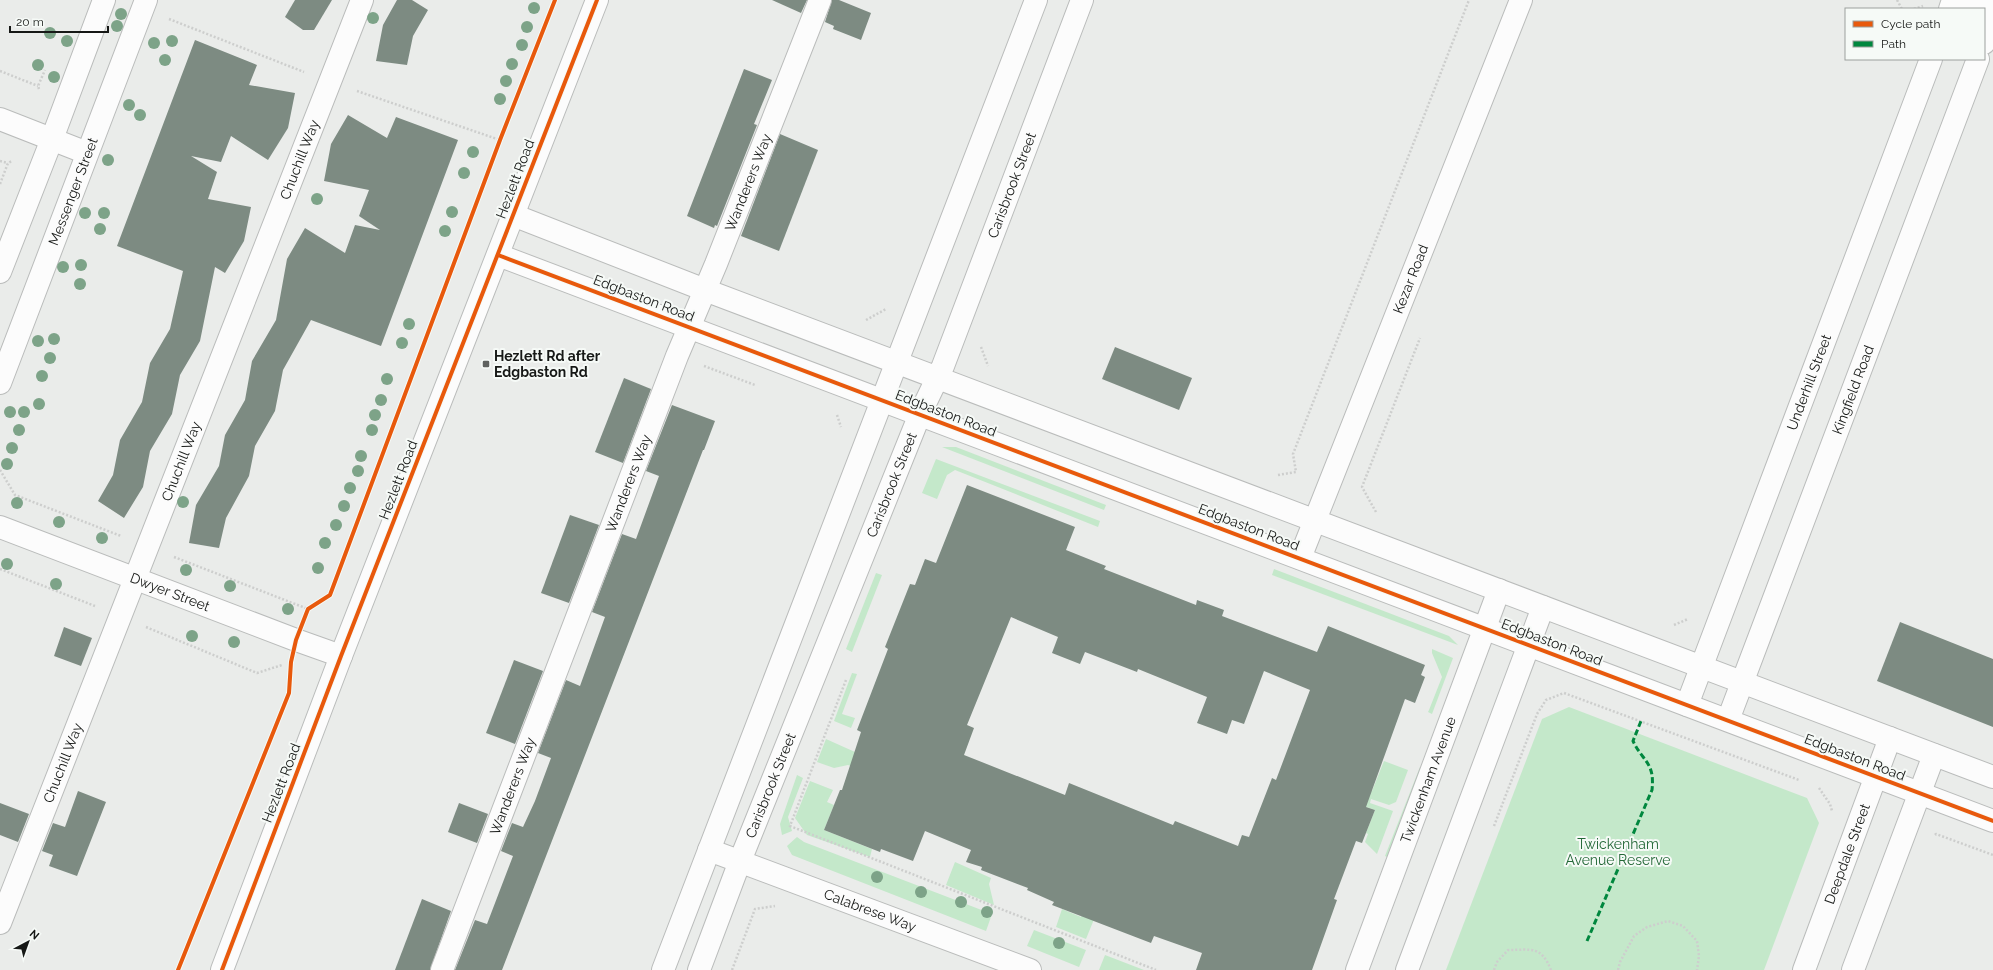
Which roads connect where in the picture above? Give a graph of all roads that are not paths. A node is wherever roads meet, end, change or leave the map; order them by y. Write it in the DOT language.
graph roads {
  1 [pos="104,0"];
  2 [pos="146,0"];
  3 [pos="362,0"];
  4 [pos="597,0"];
  5 [pos="820,0"];
  6 [pos="1036,0"];
  7 [pos="1082,0"];
  8 [pos="1521,0"];
  9 [pos="1968,0"];
  10 [pos="1993,10"];
  11 [pos="1993,19"];
  12 [pos="1985,40"];
  13 [pos="1931,60"];
  14 [pos="1978,60"];
  15 [pos="0,119"];
  16 [pos="52,139"];
  17 [pos="87,153"];
  18 [pos="513,215"];
  19 [pos="498,255"];
  20 [pos="0,272"];
  21 [pos="705,290"];
  22 [pos="690,327"];
  23 [pos="896,362"];
  24 [pos="938,378"];
  25 [pos="0,383"];
  26 [pos="882,400"];
  27 [pos="920,414"];
  28 [pos="1316,521"];
  29 [pos="0,527"];
  30 [pos="1300,558"];
  31 [pos="136,579"];
  32 [pos="1499,590"];
  33 [pos="1543,607"];
  34 [pos="1485,628"];
  35 [pos="1528,645"];
  36 [pos="341,656"];
  37 [pos="1701,667"];
  38 [pos="1742,682"];
  39 [pos="1687,705"];
  40 [pos="1728,720"];
  41 [pos="1890,738"];
  42 [pos="1934,755"];
  43 [pos="1876,776"];
  44 [pos="1993,777"];
  45 [pos="1920,793"];
  46 [pos="1993,820"];
  47 [pos="709,850"];
  48 [pos="740,862"];
  49 [pos="0,922"];
  50 [pos="222,970"];
  51 [pos="442,970"];
  52 [pos="663,970"];
  53 [pos="699,970"];
  54 [pos="1030,970"];
  55 [pos="1357,970"];
  56 [pos="1407,970"];
  57 [pos="1804,970"];
  58 [pos="1853,970"];
  1 -- 16 [label="street"];
  2 -- 17 [label="street, Messenger Street"];
  3 -- 31 [label="street, Chuchill Way"];
  4 -- 18 [label="street, Hezlett Road"];
  5 -- 21 [label="street, Wanderers Way"];
  6 -- 23 [label="street"];
  7 -- 24 [label="street, Carisbrook Street"];
  8 -- 28 [label="street, Kezar Road"];
  9 -- 10 [label="street"];
  11 -- 12 [label="street"];
  13 -- 37 [label="street, Underhill Street"];
  14 -- 38 [label="street, Kingfield Road"];
  15 -- 16 [label="street"];
  16 -- 17 [label="street"];
  16 -- 20 [label="street"];
  17 -- 25 [label="street, Messenger Street"];
  18 -- 19 [label="street, Hezlett Road"];
  18 -- 21 [label="street, Edgbaston Road"];
  19 -- 22 [label="street, Edgbaston Road"];
  19 -- 36 [label="street, Hezlett Road"];
  21 -- 22 [label="street, Wanderers Way"];
  21 -- 23 [label="street, Edgbaston Road"];
  22 -- 26 [label="street, Edgbaston Road"];
  22 -- 51 [label="street, Wanderers Way"];
  23 -- 24 [label="street, Edgbaston Road"];
  23 -- 26 [label="street"];
  24 -- 27 [label="street, Carisbrook Street"];
  24 -- 28 [label="street, Edgbaston Road"];
  26 -- 27 [label="street, Edgbaston Road"];
  26 -- 47 [label="street"];
  27 -- 30 [label="street, Edgbaston Road"];
  27 -- 48 [label="street, Carisbrook Street"];
  28 -- 30 [label="street, Kezar Road"];
  28 -- 32 [label="street, Edgbaston Road"];
  29 -- 31 [label="street, Dwyer Street"];
  30 -- 34 [label="street, Edgbaston Road"];
  31 -- 36 [label="street, Dwyer Street"];
  31 -- 49 [label="street, Chuchill Way"];
  32 -- 33 [label="street, Edgbaston Road"];
  32 -- 34 [label="street, Twickenham Avenue"];
  33 -- 35 [label="street"];
  33 -- 37 [label="street, Edgbaston Road"];
  34 -- 35 [label="street, Edgbaston Road"];
  34 -- 55 [label="street, Twickenham Avenue"];
  35 -- 39 [label="street, Edgbaston Road"];
  35 -- 56 [label="street"];
  36 -- 50 [label="street, Hezlett Road"];
  37 -- 38 [label="street, Edgbaston Road"];
  37 -- 39 [label="street, Underhill Street"];
  38 -- 40 [label="street, Kingfield Road"];
  38 -- 41 [label="street, Edgbaston Road"];
  39 -- 40 [label="street, Edgbaston Road"];
  40 -- 43 [label="street, Edgbaston Road"];
  41 -- 42 [label="street, Edgbaston Road"];
  41 -- 43 [label="street, Deepdale Street"];
  42 -- 44 [label="street, Edgbaston Road"];
  42 -- 45 [label="street"];
  43 -- 45 [label="street, Edgbaston Road"];
  43 -- 57 [label="street, Deepdale Street"];
  45 -- 46 [label="street, Edgbaston Road"];
  45 -- 58 [label="street"];
  47 -- 48 [label="street, Calabrese Way"];
  47 -- 52 [label="street"];
  48 -- 53 [label="street, Carisbrook Street"];
  48 -- 54 [label="street, Calabrese Way"];
}
